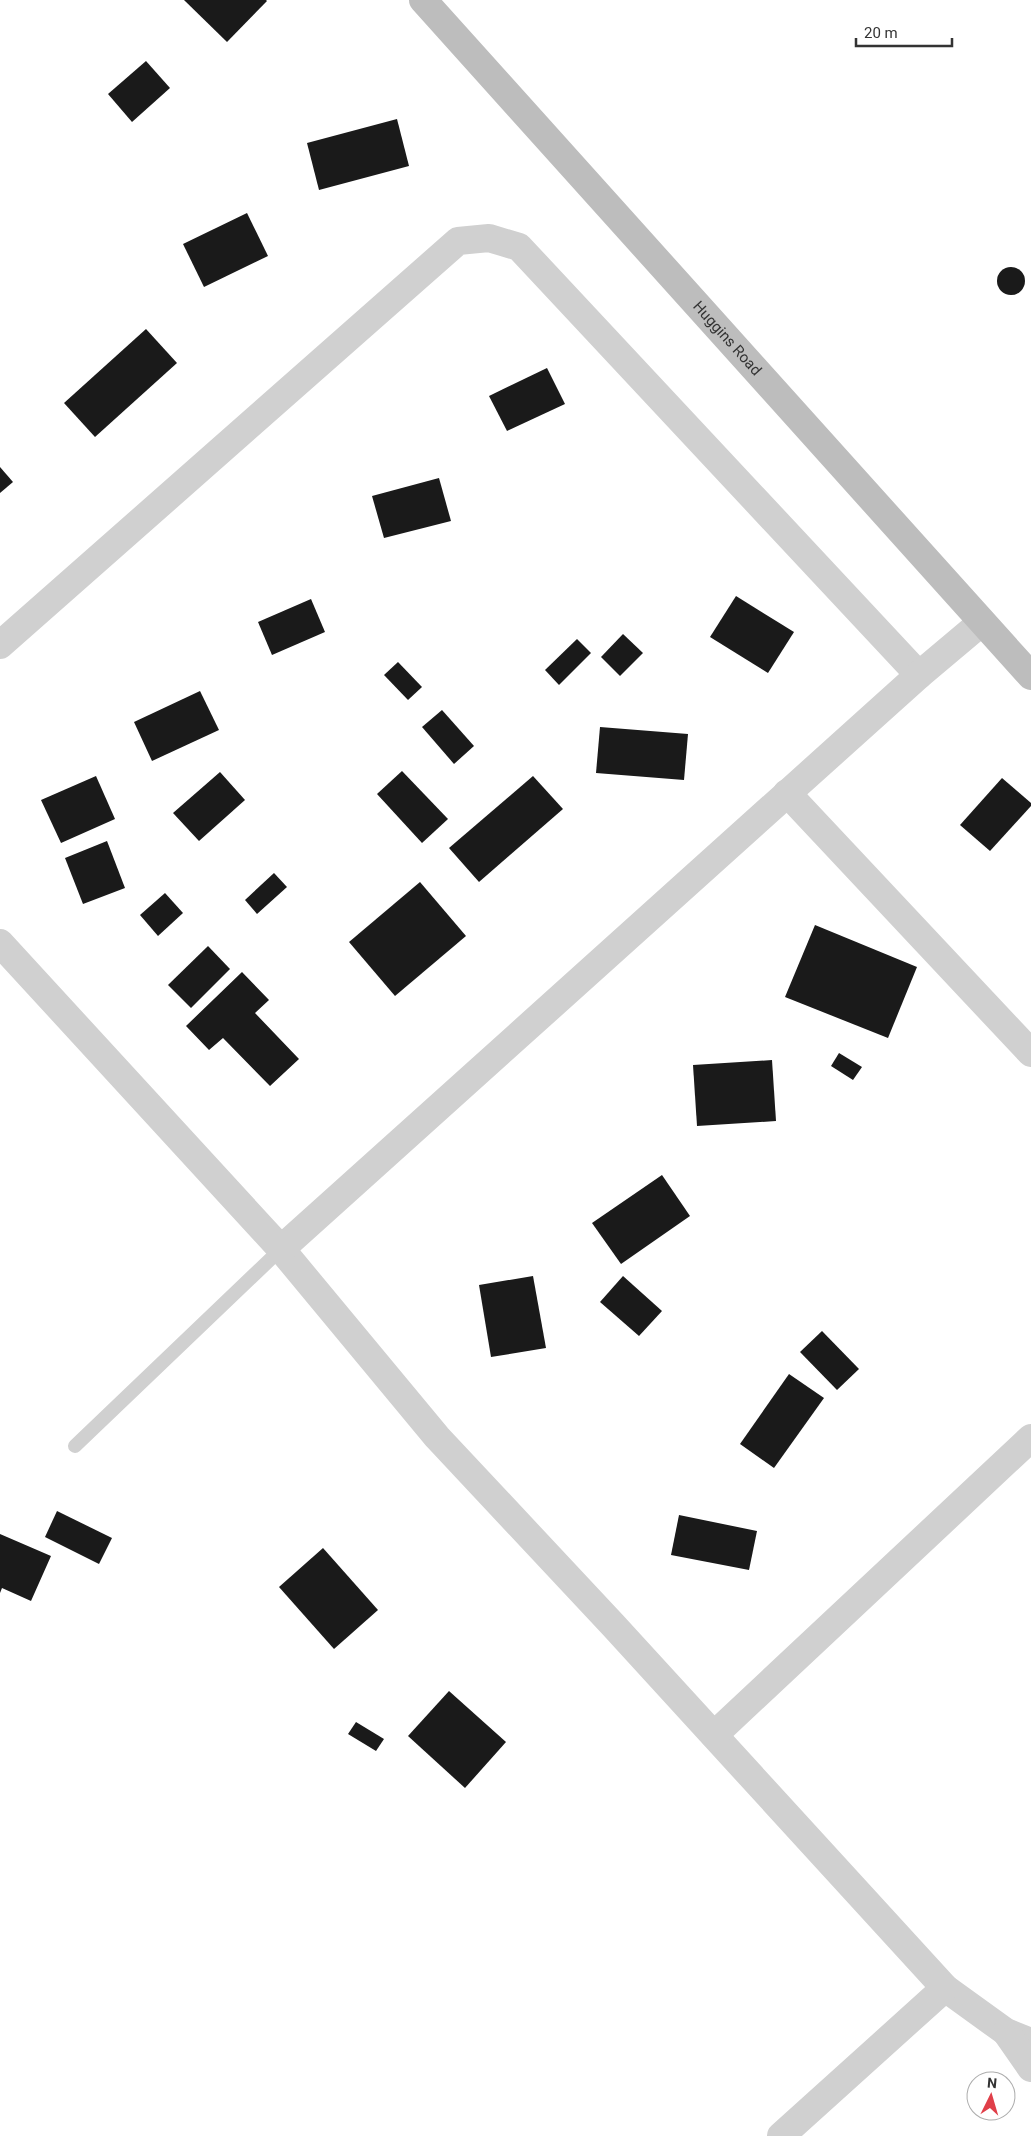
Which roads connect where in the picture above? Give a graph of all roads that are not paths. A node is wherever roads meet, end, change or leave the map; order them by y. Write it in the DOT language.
graph roads {
  1 [pos="424,0"];
  2 [pos="982,622"];
  3 [pos="0,644"];
  4 [pos="919,675"];
  5 [pos="1031,676"];
  6 [pos="787,793"];
  7 [pos="0,943"];
  8 [pos="1031,1053"];
  9 [pos="281,1249"];
  10 [pos="1031,1438"];
  11 [pos="75,1446"];
  12 [pos="714,1735"];
  13 [pos="944,1988"];
  14 [pos="1006,2032"];
  15 [pos="1031,2042"];
  16 [pos="1031,2068"];
  17 [pos="781,2136"];
  1 -- 2 [label="street, Huggins Road"];
  2 -- 4 [label="street"];
  2 -- 5 [label="street, Huggins Road"];
  3 -- 4 [label="street"];
  4 -- 6 [label="street"];
  6 -- 8 [label="street"];
  6 -- 9 [label="street"];
  7 -- 9 [label="street"];
  9 -- 11 [label="lane"];
  9 -- 12 [label="street"];
  10 -- 12 [label="street"];
  12 -- 13 [label="street"];
  13 -- 14 [label="street"];
  13 -- 17 [label="street"];
  14 -- 15 [label="street"];
  14 -- 16 [label="street"];
}
